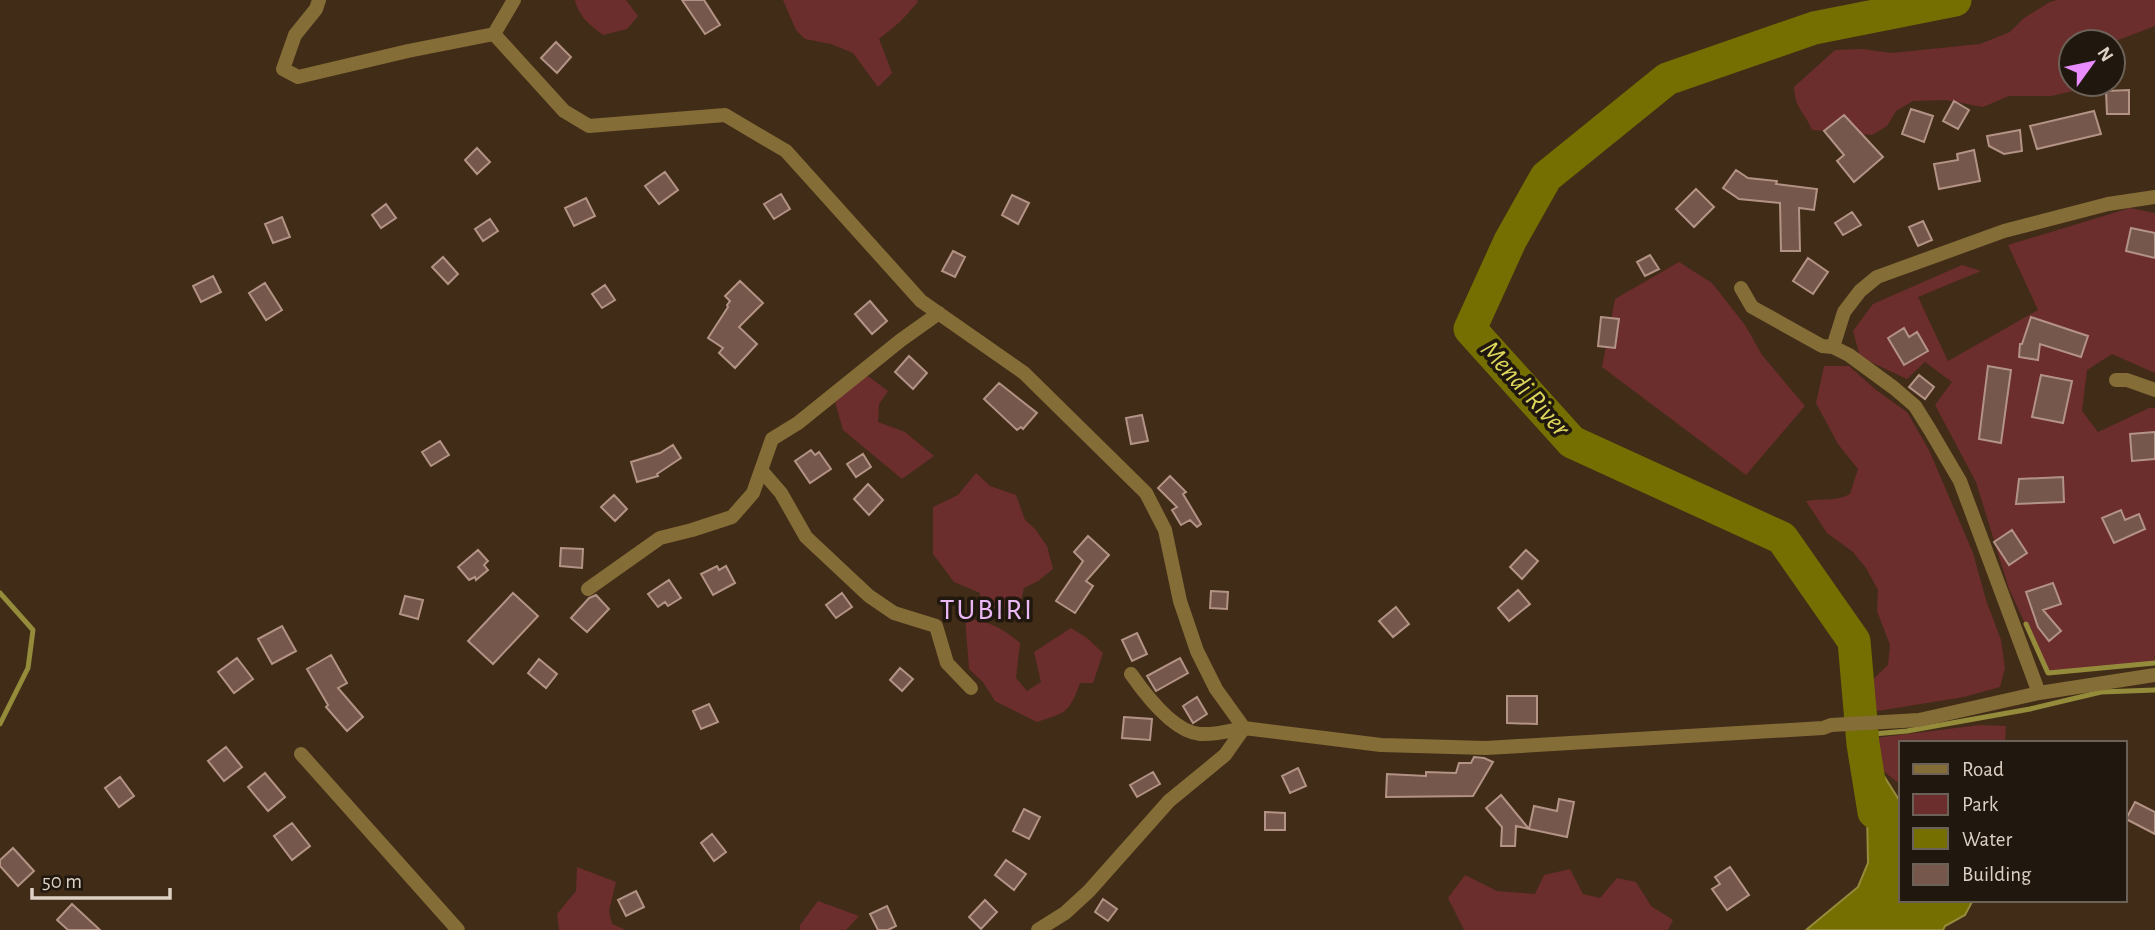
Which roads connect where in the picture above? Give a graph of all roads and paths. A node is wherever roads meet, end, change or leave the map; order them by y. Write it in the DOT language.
graph roads {
  1 [pos="319,0"];
  2 [pos="514,0"];
  3 [pos="494,34"];
  4 [pos="2155,197"];
  5 [pos="1741,288"];
  6 [pos="939,313"];
  7 [pos="1833,347"];
  8 [pos="2116,380"];
  9 [pos="2155,390"];
  10 [pos="761,470"];
  11 [pos="587,589"];
  12 [pos="1131,674"];
  13 [pos="2155,675"];
  14 [pos="971,688"];
  15 [pos="2039,693"];
  16 [pos="1244,728"];
  17 [pos="301,754"];
  18 [pos="458,930"];
  19 [pos="1038,930"];
  1 -- 3 [label="street"];
  2 -- 3 [label="street"];
  3 -- 6 [label="street"];
  4 -- 7 [label="street"];
  5 -- 7 [label="street"];
  6 -- 10 [label="street"];
  6 -- 16 [label="street"];
  7 -- 15 [label="street"];
  8 -- 9 [label="street"];
  10 -- 11 [label="street"];
  10 -- 14 [label="street"];
  12 -- 16 [label="street"];
  13 -- 15 [label="street"];
  15 -- 16 [label="street"];
  16 -- 19 [label="street"];
  17 -- 18 [label="street"];
}
